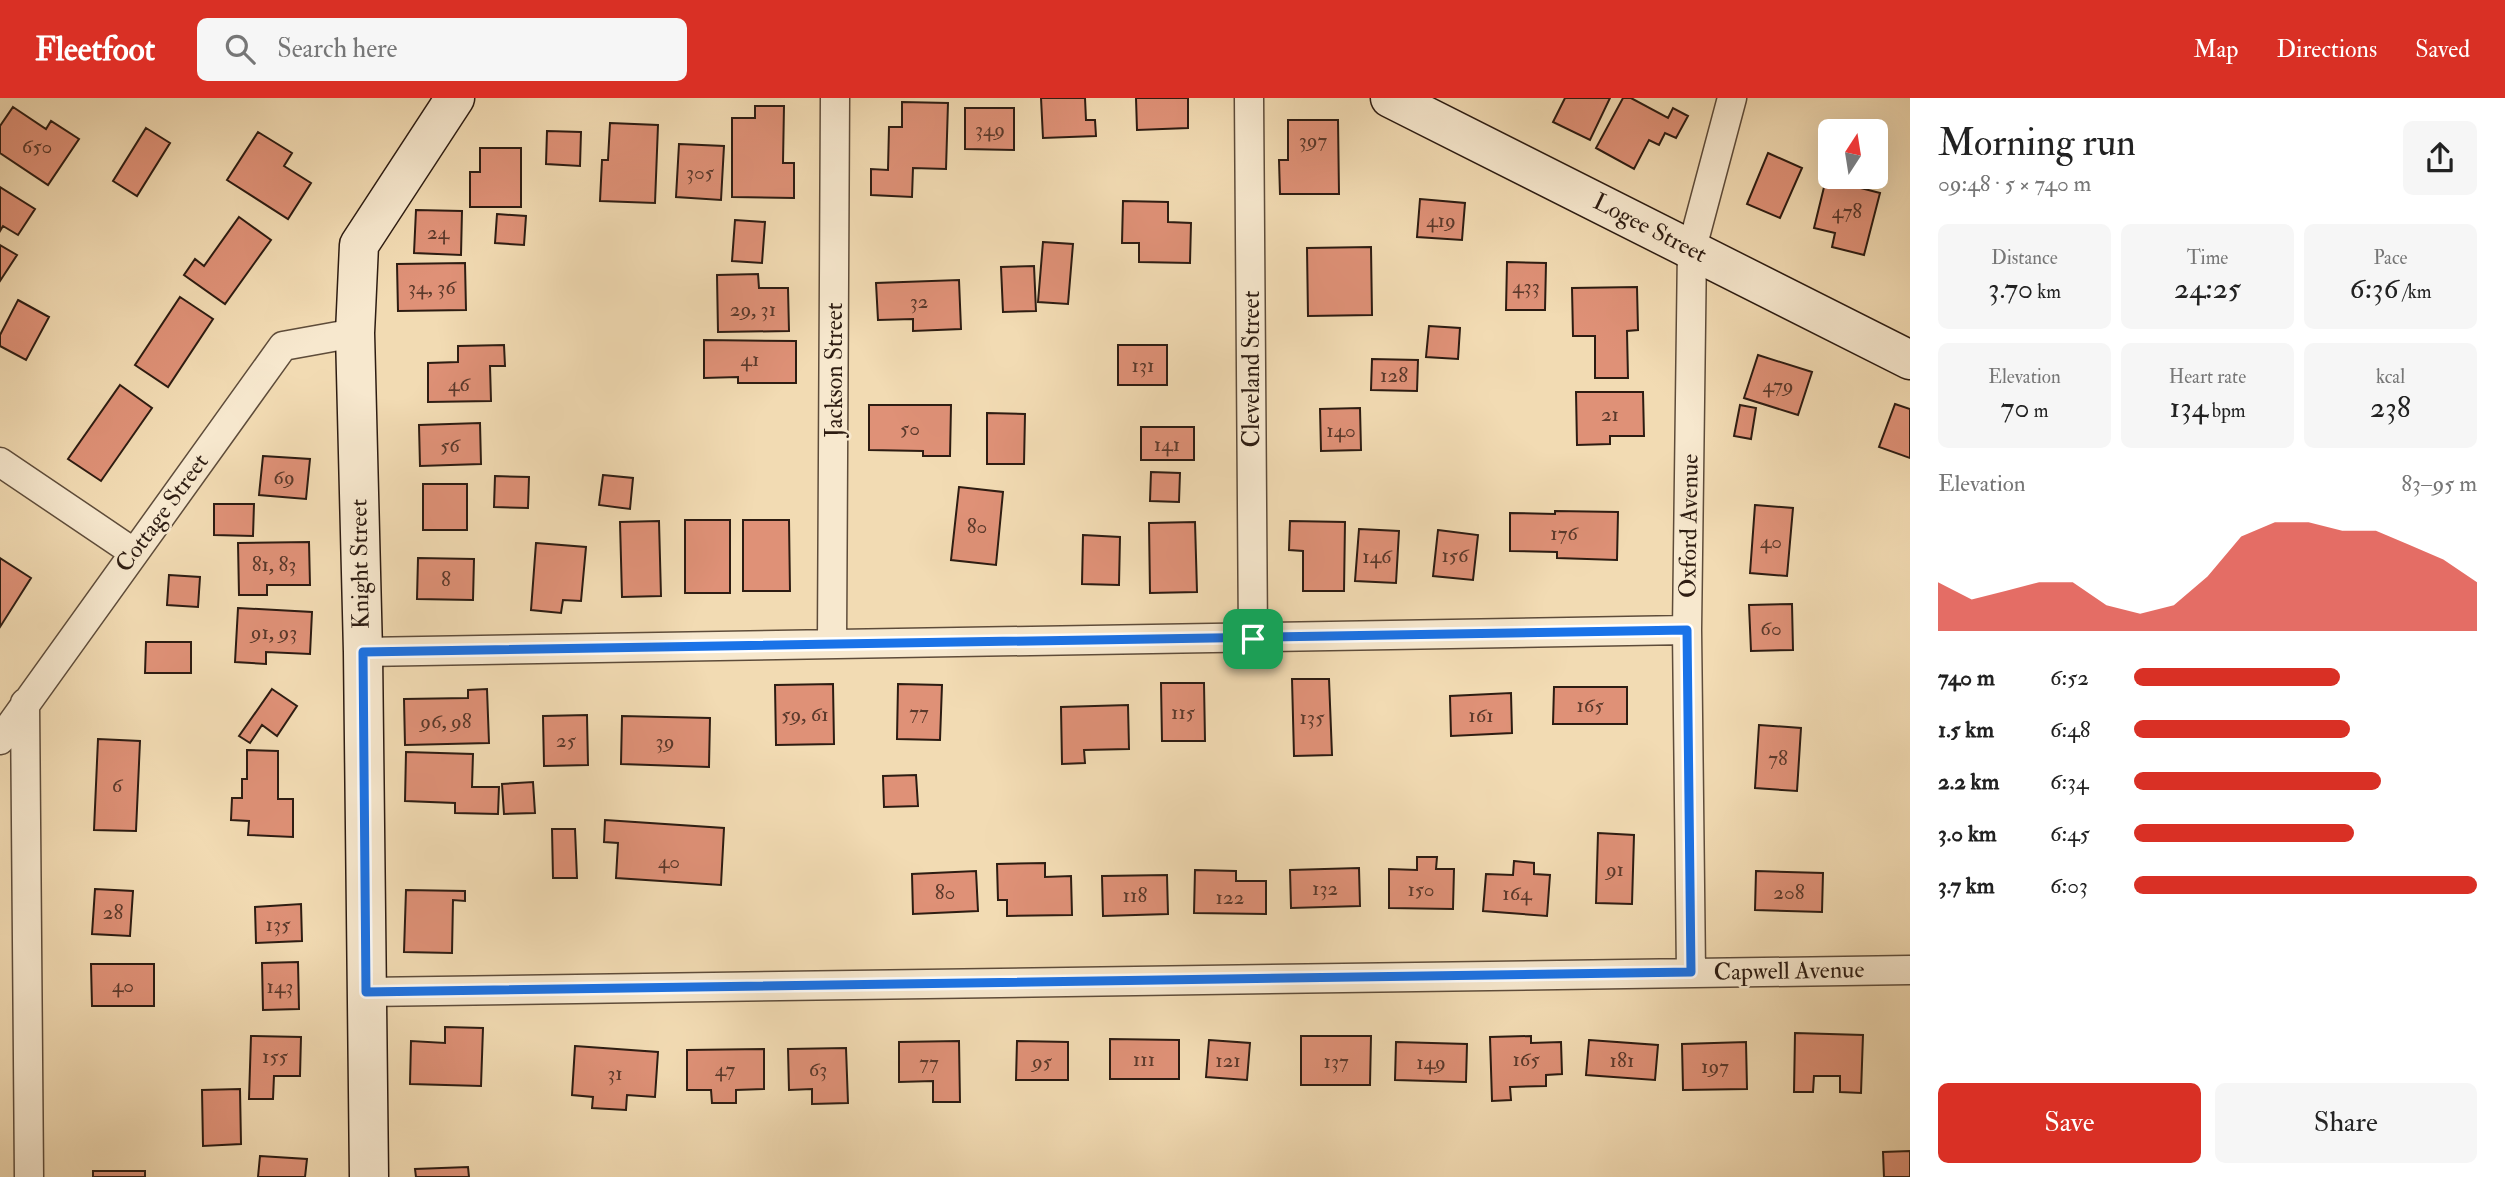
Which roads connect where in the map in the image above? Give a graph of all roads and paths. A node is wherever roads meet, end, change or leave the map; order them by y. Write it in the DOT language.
graph roads {
  1 [pos="455,98"];
  2 [pos="835,98"];
  3 [pos="1249,98"];
  4 [pos="1390,98"];
  5 [pos="1732,98"];
  6 [pos="1692,248"];
  7 [pos="355,333"];
  8 [pos="1910,360"];
  9 [pos="0,462"];
  10 [pos="133,552"];
  11 [pos="1687,630"];
  12 [pos="1253,639"];
  13 [pos="832,642"];
  14 [pos="363,652"];
  15 [pos="25,704"];
  16 [pos="0,740"];
  17 [pos="1910,970"];
  18 [pos="1691,972"];
  19 [pos="366,992"];
  20 [pos="29,1177"];
  21 [pos="369,1177"];
  1 -- 7 [label="street, Knight Street"];
  2 -- 13 [label="street, Jackson Street"];
  3 -- 12 [label="street, Cleveland Street"];
  4 -- 6 [label="street, Logee Street"];
  5 -- 6 [label="street, Oxford Avenue"];
  6 -- 8 [label="street, Logee Street"];
  6 -- 11 [label="street, Oxford Avenue"];
  7 -- 10 [label="street, Cottage Street"];
  7 -- 14 [label="street, Knight Street"];
  9 -- 10 [label="street"];
  10 -- 15 [label="street, Cottage Street"];
  11 -- 12 [label="street"];
  11 -- 18 [label="street, Oxford Avenue"];
  12 -- 13 [label="street"];
  13 -- 14 [label="street"];
  14 -- 19 [label="street, Knight Street"];
  15 -- 16 [label="street, Cottage Street"];
  15 -- 20 [label="street"];
  17 -- 18 [label="street, Capwell Avenue"];
  18 -- 19 [label="street, Capwell Avenue"];
  19 -- 21 [label="street, Knight Street"];
}
